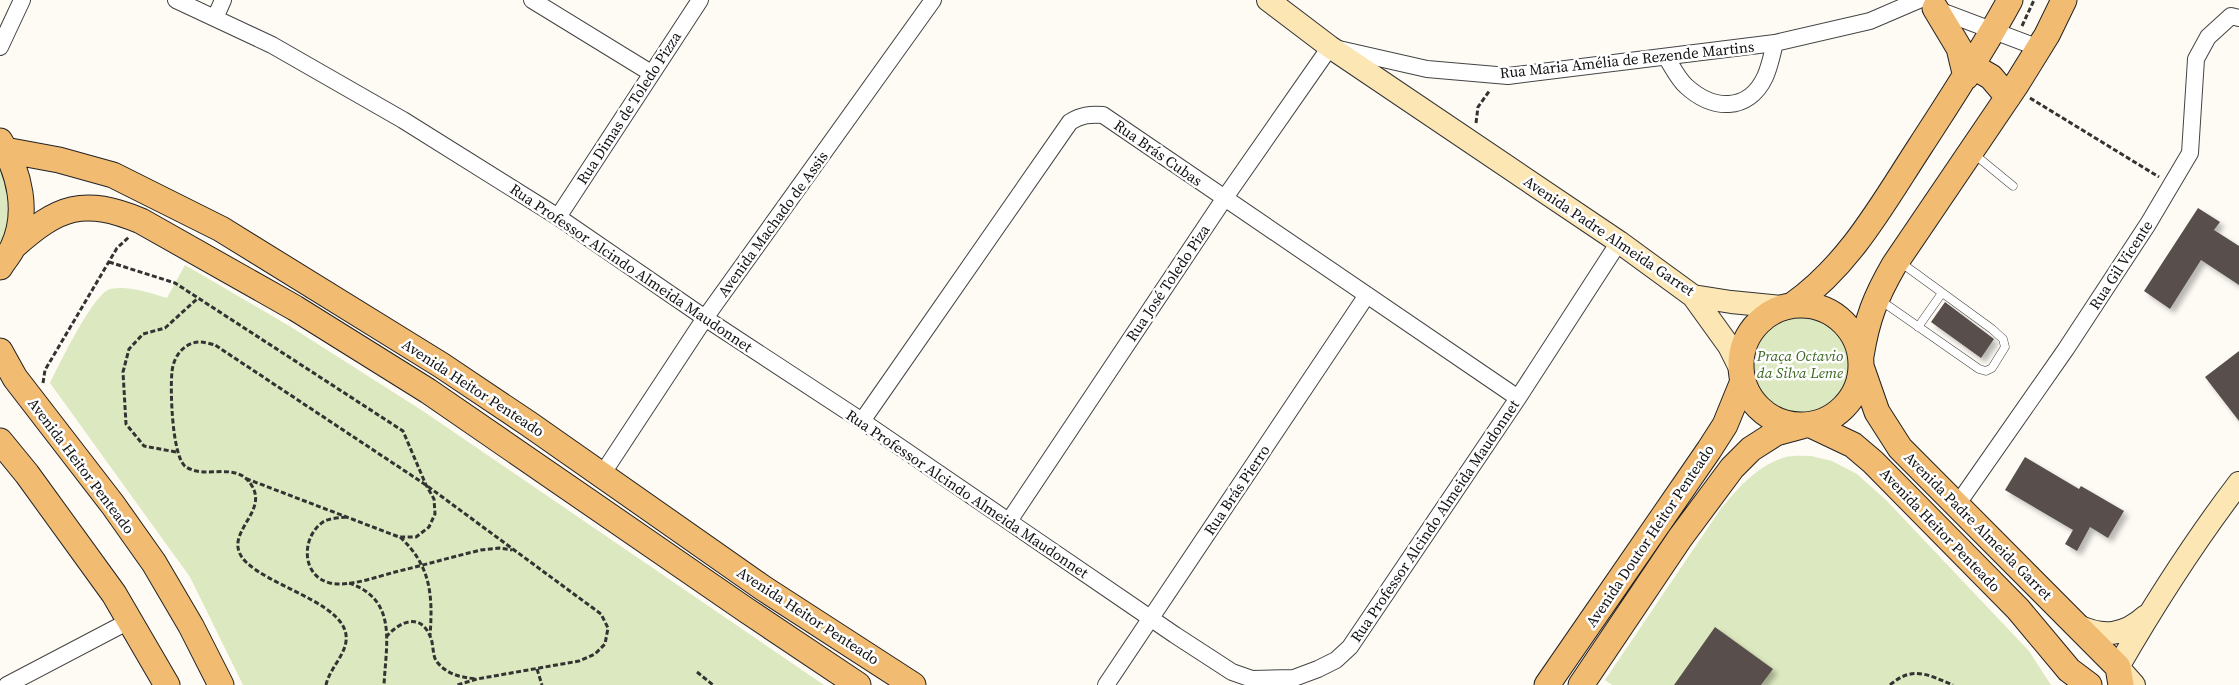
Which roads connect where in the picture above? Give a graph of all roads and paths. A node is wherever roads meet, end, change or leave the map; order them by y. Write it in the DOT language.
graph roads {
  1 [pos="22,0"];
  2 [pos="176,0"];
  3 [pos="223,0"];
  4 [pos="532,0"];
  5 [pos="700,0"];
  6 [pos="933,0"];
  7 [pos="1268,0"];
  8 [pos="2010,0"];
  9 [pos="2064,0"];
  10 [pos="1924,3"];
  11 [pos="215,18"];
  12 [pos="2239,18"];
  13 [pos="1994,30"];
  14 [pos="1775,43"];
  15 [pos="0,47"];
  16 [pos="1330,47"];
  17 [pos="2039,48"];
  18 [pos="1666,57"];
  19 [pos="1969,71"];
  20 [pos="652,73"];
  21 [pos="1500,76"];
  22 [pos="2011,92"];
  23 [pos="1474,144"];
  24 [pos="2,145"];
  25 [pos="1971,152"];
  26 [pos="2161,178"];
  27 [pos="2013,186"];
  28 [pos="1224,199"];
  29 [pos="558,217"];
  30 [pos="135,235"];
  31 [pos="1619,242"];
  32 [pos="6,257"];
  33 [pos="1897,260"];
  34 [pos="109,262"];
  35 [pos="1942,293"];
  36 [pos="1368,295"];
  37 [pos="1693,296"];
  38 [pos="1876,297"];
  39 [pos="198,298"];
  40 [pos="1788,306"];
  41 [pos="705,318"];
  42 [pos="1918,326"];
  43 [pos="0,351"];
  44 [pos="1862,362"];
  45 [pos="1742,376"];
  46 [pos="43,382"];
  47 [pos="1518,398"];
  48 [pos="862,421"];
  49 [pos="1807,426"];
  50 [pos="0,441"];
  51 [pos="176,452"];
  52 [pos="600,476"];
  53 [pos="246,478"];
  54 [pos="2239,483"];
  55 [pos="426,485"];
  56 [pos="1957,505"];
  57 [pos="346,516"];
  58 [pos="1009,521"];
  59 [pos="399,537"];
  60 [pos="513,550"];
  61 [pos="423,565"];
  62 [pos="349,582"];
  63 [pos="2149,614"];
  64 [pos="1151,619"];
  65 [pos="131,620"];
  66 [pos="2076,625"];
  67 [pos="430,636"];
  68 [pos="386,637"];
  69 [pos="2053,650"];
  70 [pos="537,669"];
  71 [pos="697,672"];
  72 [pos="477,679"];
  73 [pos="2125,679"];
  74 [pos="7,685"];
  75 [pos="167,685"];
  76 [pos="221,685"];
  77 [pos="326,685"];
  78 [pos="384,685"];
  79 [pos="457,685"];
  80 [pos="542,685"];
  81 [pos="713,685"];
  82 [pos="858,685"];
  83 [pos="913,685"];
  84 [pos="1106,685"];
  85 [pos="1547,685"];
  86 [pos="1581,685"];
  87 [pos="1890,685"];
  88 [pos="1953,685"];
  89 [pos="2072,685"];
  90 [pos="2089,685"];
  1 -- 15 [label="street"];
  2 -- 11 [label="street, Rua Professor Alcindo Almeida Maudonnet"];
  3 -- 11 [label="street"];
  4 -- 20 [label="street"];
  5 -- 20 [label="street, Rua Dimas de Toledo Pizza"];
  6 -- 41 [label="street, Avenida Machado de Assis"];
  7 -- 16 [label="street, Avenida Padre Almeida Garret"];
  8 -- 13 [label="main road"];
  9 -- 17 [label="main road"];
  10 -- 13 [label="street"];
  10 -- 14 [label="street, Rua Maria Amélia de Rezende Martins"];
  10 -- 19 [label="main road"];
  11 -- 29 [label="street, Rua Professor Alcindo Almeida Maudonnet"];
  12 -- 56 [label="street, Rua Gil Vicente"];
  13 -- 17 [label="street"];
  13 -- 19 [label="main road"];
  14 -- 18 [label="street, Rua Maria Amélia de Rezende Martins"];
  14 -- 18 [label="street"];
  16 -- 21 [label="street, Rua Maria Amélia de Rezende Martins"];
  16 -- 23 [label="street, Avenida Padre Almeida Garret"];
  16 -- 28 [label="street, Rua José Toledo Piza"];
  17 -- 22 [label="main road"];
  18 -- 21 [label="street, Rua Maria Amélia de Rezende Martins"];
  19 -- 22 [label="main road"];
  19 -- 40 [label="main road"];
  20 -- 29 [label="street, Rua Dimas de Toledo Pizza"];
  21 -- 23 [label="path"];
  22 -- 25 [label="main road"];
  22 -- 26 [label="path"];
  23 -- 31 [label="street, Avenida Padre Almeida Garret"];
  24 -- 32 [label="main road"];
  24 -- 52 [label="main road, Avenida Heitor Penteado"];
  25 -- 27 [label="lane"];
  25 -- 33 [label="main road"];
  28 -- 36 [label="street, Rua Brás Cubas"];
  28 -- 48 [label="street, Rua Brás Cubas"];
  28 -- 58 [label="street, Rua José Toledo Piza"];
  29 -- 41 [label="street, Rua Professor Alcindo Almeida Maudonnet"];
  30 -- 34 [label="path"];
  31 -- 37 [label="street, Avenida Padre Almeida Garret"];
  31 -- 47 [label="street, Rua Professor Alcindo Almeida Maudonnet"];
  32 -- 82 [label="main road, Avenida Heitor Penteado"];
  33 -- 35 [label="lane"];
  33 -- 38 [label="main road"];
  34 -- 39 [label="path"];
  34 -- 46 [label="path"];
  35 -- 42 [label="lane"];
  35 -- 42 [label="lane"];
  36 -- 47 [label="street, Rua Brás Cubas"];
  36 -- 64 [label="street, Rua Brás Pierro"];
  37 -- 40 [label="street, Avenida Padre Almeida Garret"];
  37 -- 45 [label="street"];
  38 -- 42 [label="lane"];
  38 -- 44 [label="main road"];
  39 -- 51 [label="path"];
  39 -- 55 [label="path"];
  40 -- 44 [label="main road"];
  40 -- 45 [label="main road"];
  41 -- 48 [label="street, Rua Professor Alcindo Almeida Maudonnet"];
  41 -- 52 [label="street, Avenida Machado de Assis"];
  43 -- 76 [label="main road, Avenida Heitor Penteado"];
  44 -- 49 [label="main road"];
  44 -- 56 [label="main road, Avenida Padre Almeida Garret"];
  45 -- 49 [label="main road"];
  45 -- 85 [label="main road, Avenida Doutor Heitor Penteado"];
  47 -- 64 [label="street, Rua Professor Alcindo Almeida Maudonnet"];
  48 -- 58 [label="street, Rua Professor Alcindo Almeida Maudonnet"];
  49 -- 69 [label="main road, Avenida Heitor Penteado"];
  49 -- 86 [label="main road, Avenida Doutor Heitor Penteado"];
  50 -- 65 [label="main road"];
  51 -- 53 [label="path"];
  51 -- 55 [label="path"];
  52 -- 83 [label="main road, Avenida Heitor Penteado"];
  53 -- 57 [label="path"];
  53 -- 77 [label="path"];
  54 -- 63 [label="street"];
  55 -- 59 [label="path"];
  55 -- 60 [label="path"];
  56 -- 66 [label="main road, Avenida Padre Almeida Garret"];
  57 -- 59 [label="path"];
  57 -- 62 [label="path"];
  58 -- 64 [label="street, Rua Professor Alcindo Almeida Maudonnet"];
  59 -- 61 [label="path"];
  60 -- 61 [label="path"];
  60 -- 70 [label="path"];
  61 -- 62 [label="path"];
  61 -- 67 [label="path"];
  62 -- 68 [label="path"];
  63 -- 66 [label="street"];
  63 -- 73 [label="street"];
  64 -- 84 [label="street, Rua Brás Pierro"];
  65 -- 74 [label="street"];
  65 -- 75 [label="main road"];
  66 -- 73 [label="main road, Avenida Padre Almeida Garret"];
  67 -- 68 [label="path"];
  67 -- 72 [label="path"];
  68 -- 78 [label="path"];
  69 -- 89 [label="main road"];
  69 -- 90 [label="main road"];
  70 -- 72 [label="path"];
  70 -- 80 [label="path"];
  71 -- 81 [label="path"];
  72 -- 79 [label="path"];
  87 -- 88 [label="path"];
}
